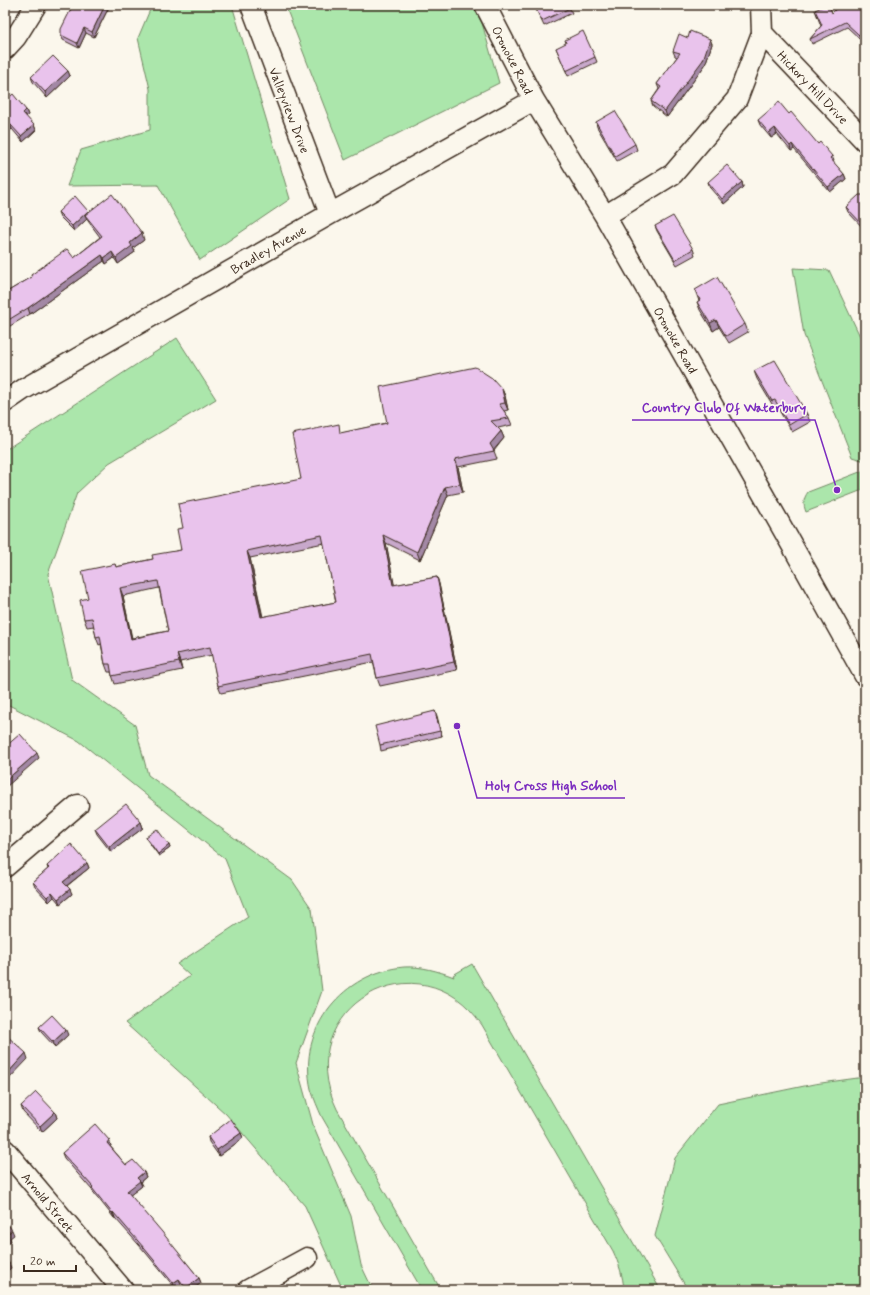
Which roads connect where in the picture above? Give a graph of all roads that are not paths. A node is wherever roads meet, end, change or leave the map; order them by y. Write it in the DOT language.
graph roads {
  1 [pos="36,5"];
  2 [pos="251,5"];
  3 [pos="485,5"];
  4 [pos="761,5"];
  5 [pos="762,33"];
  6 [pos="5,50"];
  7 [pos="534,100"];
  8 [pos="865,141"];
  9 [pos="330,214"];
  10 [pos="605,216"];
  11 [pos="5,402"];
  12 [pos="865,676"];
  13 [pos="78,805"];
  14 [pos="5,867"];
  15 [pos="5,1150"];
  16 [pos="307,1258"];
  17 [pos="123,1290"];
  18 [pos="248,1290"];
  1 -- 6 [label="street"];
  2 -- 9 [label="street, Valleyview Drive"];
  3 -- 7 [label="street, Oronoke Road"];
  4 -- 5 [label="street"];
  5 -- 8 [label="street, Hickory Hill Drive"];
  5 -- 10 [label="street"];
  7 -- 9 [label="street, Bradley Avenue"];
  7 -- 10 [label="street, Oronoke Road"];
  9 -- 11 [label="street, Bradley Avenue"];
  10 -- 12 [label="street, Oronoke Road"];
  13 -- 14 [label="street"];
  15 -- 17 [label="street, Arnold Street"];
  16 -- 18 [label="street"];
}
